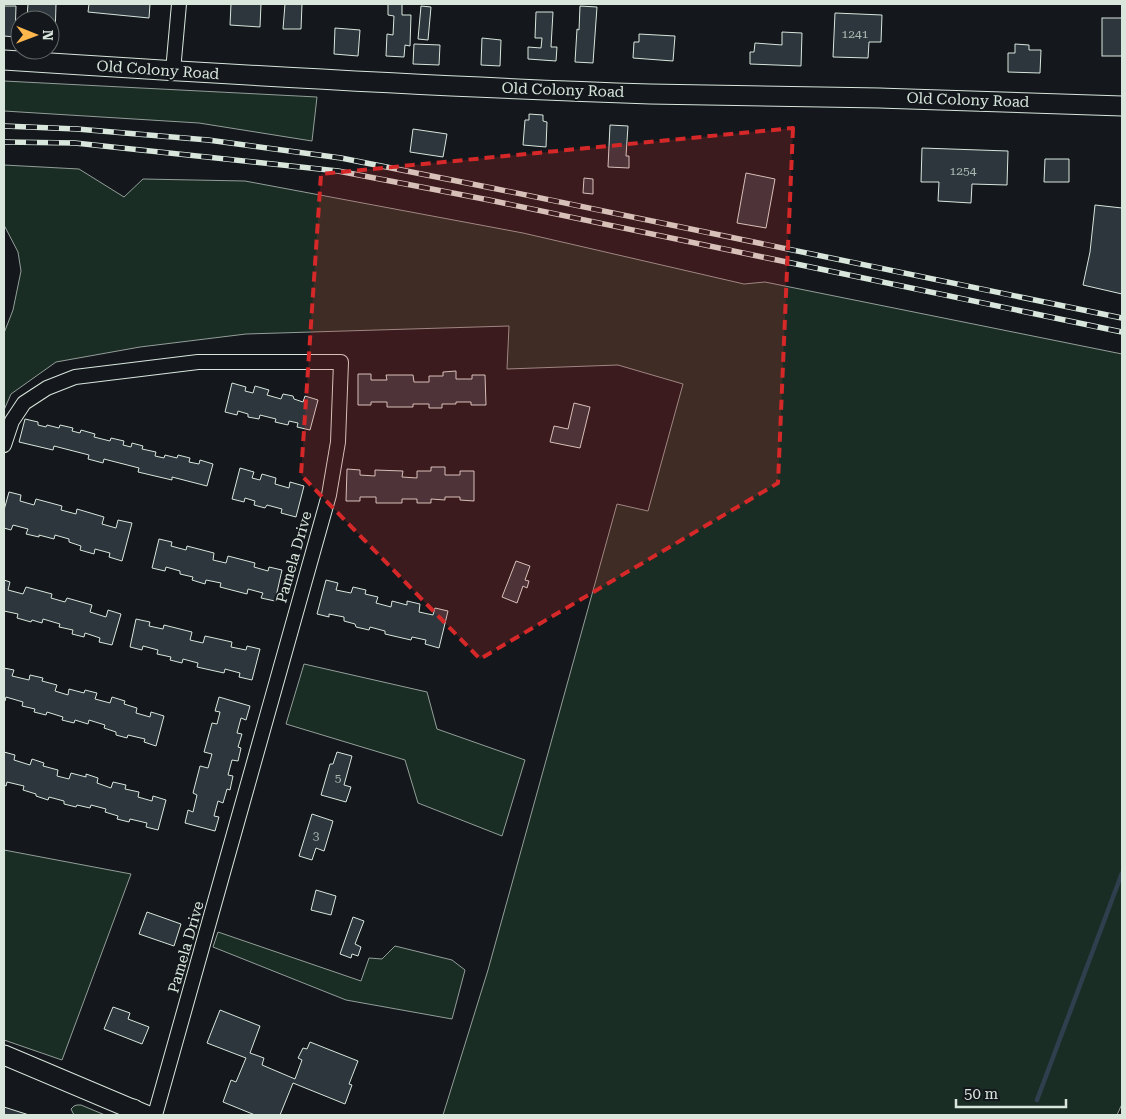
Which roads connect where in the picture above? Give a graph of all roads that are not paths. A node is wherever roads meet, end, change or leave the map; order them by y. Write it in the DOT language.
graph roads {
  1 [pos="179,4"];
  2 [pos="4,60"];
  3 [pos="173,71"];
  4 [pos="1122,106"];
  5 [pos="4,446"];
  6 [pos="4,1055"];
  7 [pos="138,1114"];
  8 [pos="155,1115"];
  1 -- 3 [label="street"];
  2 -- 3 [label="main road, Old Colony Road"];
  3 -- 4 [label="main road, Old Colony Road"];
  5 -- 8 [label="street, Pamela Drive"];
  6 -- 7 [label="main road"];
}
